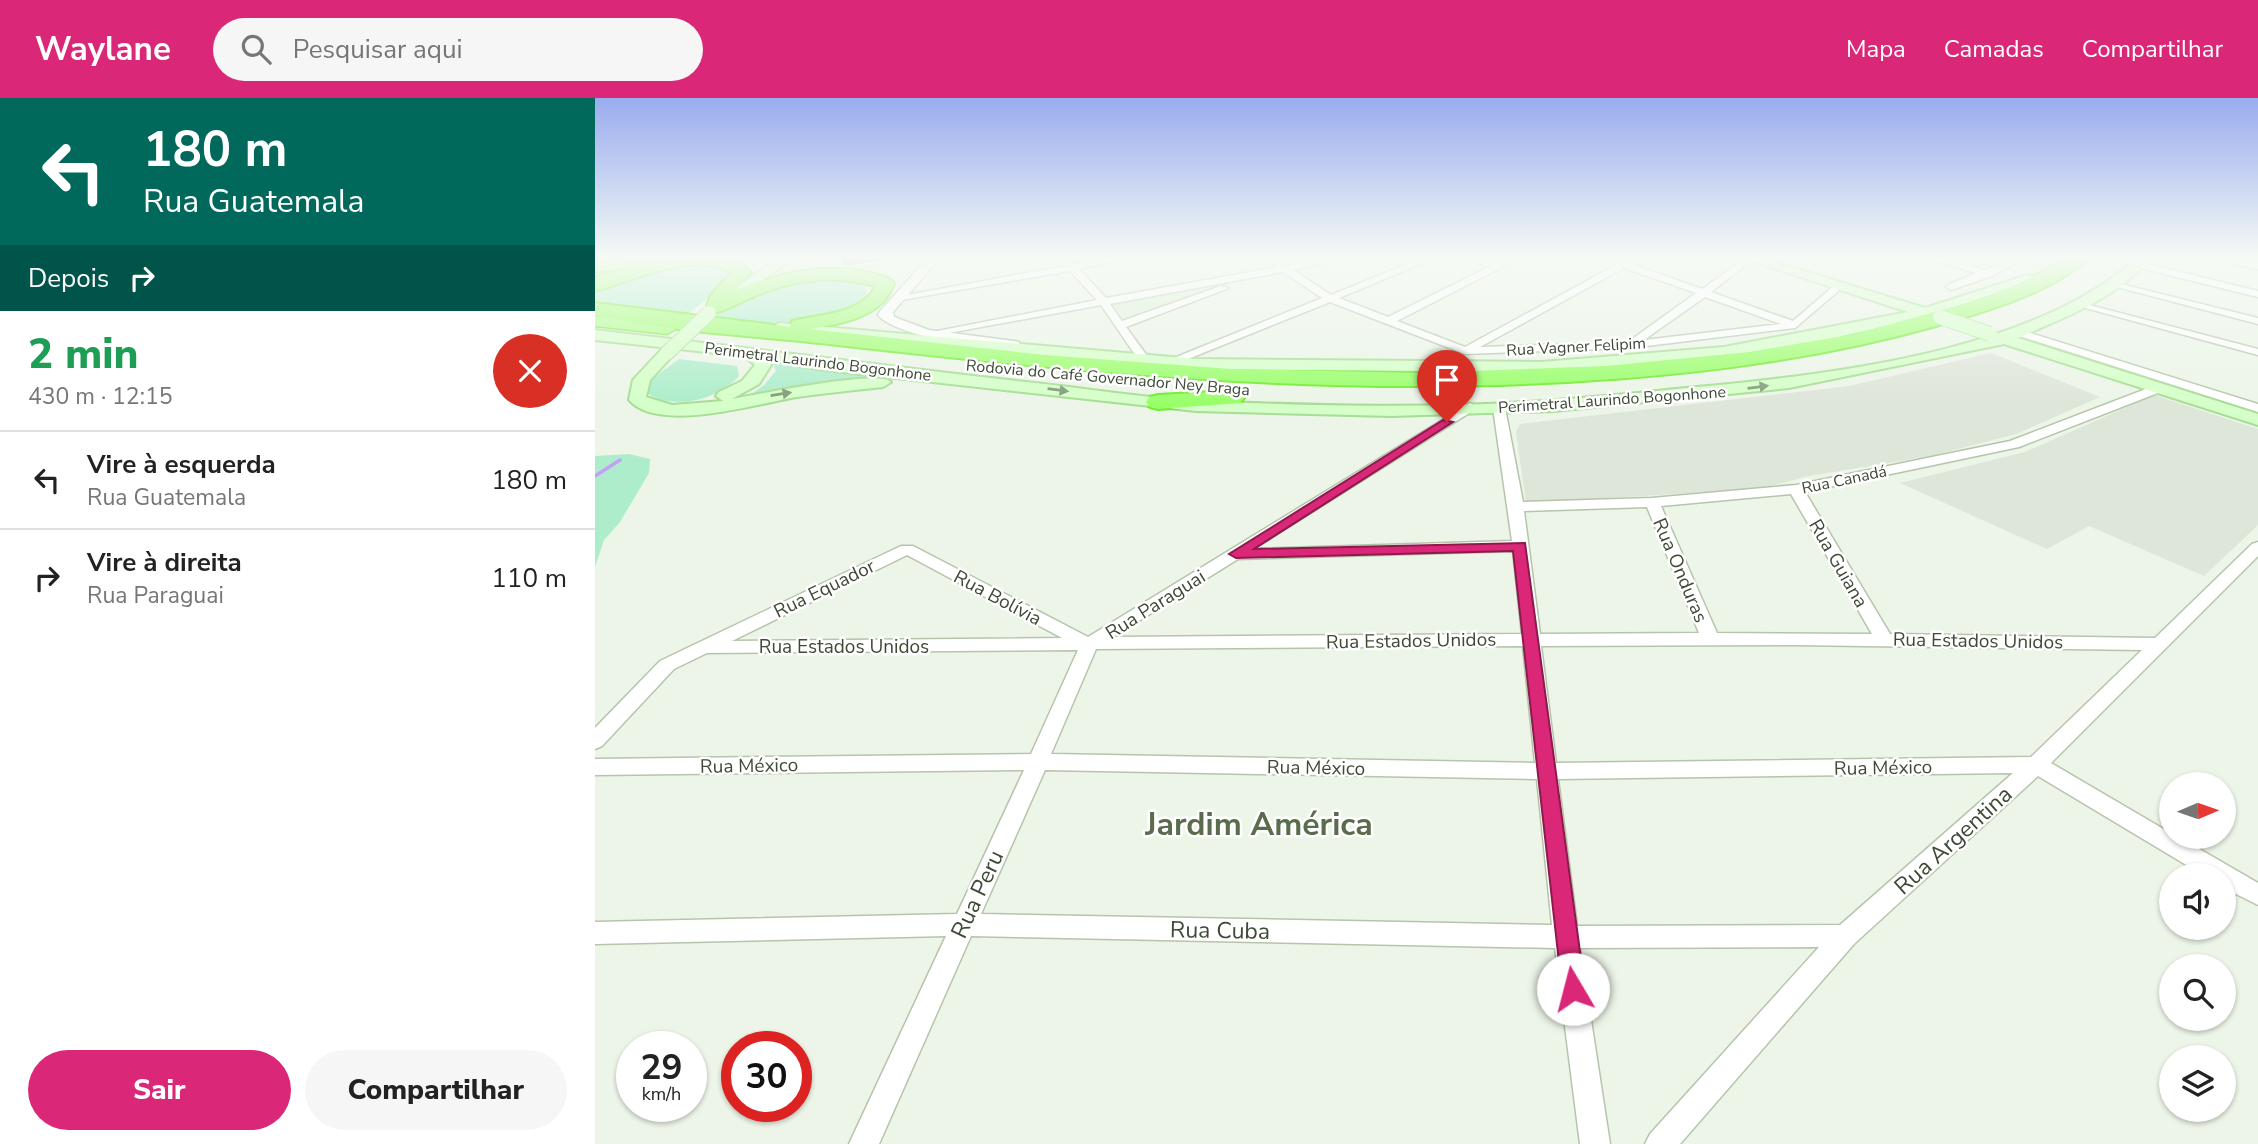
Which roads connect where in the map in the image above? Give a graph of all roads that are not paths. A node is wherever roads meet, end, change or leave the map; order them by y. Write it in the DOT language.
graph roads {
  1 [pos="713,307"];
  2 [pos="862,307"];
  3 [pos="892,307"];
  4 [pos="1077,307"];
  5 [pos="1106,307"];
  6 [pos="1172,307"];
  7 [pos="1308,307"];
  8 [pos="1352,307"];
  9 [pos="1417,307"];
  10 [pos="1547,307"];
  11 [pos="1685,307"];
  12 [pos="1744,307"];
  13 [pos="1816,307"];
  14 [pos="1890,307"];
  15 [pos="1905,307"];
  16 [pos="1955,307"];
  17 [pos="1981,307"];
  18 [pos="2022,307"];
  19 [pos="2075,307"];
  20 [pos="2092,307"];
  21 [pos="2204,307"];
  22 [pos="596,313"];
  23 [pos="1932,315"];
  24 [pos="1388,321"];
  25 [pos="2258,321"];
  26 [pos="1878,324"];
  27 [pos="1795,325"];
  28 [pos="1119,326"];
  29 [pos="727,327"];
  30 [pos="778,327"];
  31 [pos="667,330"];
  32 [pos="927,334"];
  33 [pos="595,335"];
  34 [pos="2005,335"];
  35 [pos="1630,345"];
  36 [pos="1969,346"];
  37 [pos="1465,351"];
  38 [pos="748,352"];
  39 [pos="2048,352"];
  40 [pos="2258,352"];
  41 [pos="1097,355"];
  42 [pos="1144,360"];
  43 [pos="1173,362"];
  44 [pos="1235,365"];
  45 [pos="1562,377"];
  46 [pos="978,380"];
  47 [pos="2159,388"];
  48 [pos="1523,390"];
  49 [pos="1158,402"];
  50 [pos="665,408"];
  51 [pos="1470,408"];
  52 [pos="1499,408"];
  53 [pos="2258,408"];
  54 [pos="2258,420"];
  55 [pos="1796,489"];
  56 [pos="1652,502"];
  57 [pos="1516,507"];
  58 [pos="1520,546"];
  59 [pos="2258,547"];
  60 [pos="907,549"];
  61 [pos="1236,554"];
  62 [pos="1529,638"];
  63 [pos="1883,638"];
  64 [pos="1710,639"];
  65 [pos="1089,644"];
  66 [pos="2160,644"];
  67 [pos="703,647"];
  68 [pos="595,741"];
  69 [pos="1039,762"];
  70 [pos="2036,765"];
  71 [pos="595,767"];
  72 [pos="1548,771"];
  73 [pos="2203,863"];
  74 [pos="2236,882"];
  75 [pos="2258,895"];
  76 [pos="961,925"];
  77 [pos="595,933"];
  78 [pos="1845,936"];
  79 [pos="1566,937"];
  80 [pos="864,1144"];
  81 [pos="1595,1144"];
  82 [pos="1660,1144"];
  1 -- 50 [label="main road, bridge"];
  2 -- 30 [label="highway"];
  3 -- 32 [label="street"];
  4 -- 32 [label="street"];
  5 -- 28 [label="street"];
  6 -- 28 [label="street"];
  7 -- 43 [label="street"];
  8 -- 24 [label="street"];
  9 -- 24 [label="street"];
  10 -- 37 [label="street"];
  11 -- 35 [label="street"];
  12 -- 27 [label="street"];
  13 -- 27 [label="street"];
  14 -- 26 [label="main road"];
  15 -- 23 [label="main road"];
  16 -- 23 [label="main road"];
  17 -- 45 [label="highway, Rodovia do Café Governador Ney Braga"];
  18 -- 48 [label="highway, Rodovia do Café Governador Ney Braga"];
  19 -- 34 [label="main road, Perimetral Laurindo Bogonhone"];
  20 -- 40 [label="street"];
  21 -- 25 [label="street"];
  22 -- 29 [label="highway, Rodovia do Café Governador Ney Braga"];
  22 -- 31 [label="highway, Rodovia do Café Governador Ney Braga"];
  23 -- 26 [label="main road"];
  23 -- 34 [label="main road, bridge"];
  24 -- 37 [label="street"];
  26 -- 44 [label="main road"];
  27 -- 35 [label="street, Rua Vagner Felipim"];
  28 -- 42 [label="street"];
  29 -- 30 [label="highway"];
  29 -- 45 [label="highway, Rodovia do Café Governador Ney Braga"];
  30 -- 41 [label="main road"];
  31 -- 48 [label="highway, Rodovia do Café Governador Ney Braga"];
  32 -- 41 [label="street"];
  33 -- 38 [label="main road, Perimetral Laurindo Bogonhone"];
  34 -- 36 [label="main road, Perimetral Laurindo Bogonhone"];
  34 -- 39 [label="main road"];
  34 -- 53 [label="street"];
  35 -- 37 [label="street, Rua Vagner Felipim"];
  36 -- 39 [label="main road"];
  52 -- 36 [label="main road, Perimetral Laurindo Bogonhone, one-way"];
  38 -- 46 [label="main road, Perimetral Laurindo Bogonhone"];
  38 -- 50 [label="main road"];
  39 -- 47 [label="main road"];
  41 -- 42 [label="main road"];
  42 -- 43 [label="main road"];
  43 -- 44 [label="main road"];
  44 -- 45 [label="highway"];
  46 -- 49 [label="main road, Perimetral Laurindo Bogonhone, one-way"];
  50 -- 46 [label="main road, one-way"];
  47 -- 54 [label="main road"];
  47 -- 55 [label="street, Rua Canadá"];
  48 -- 49 [label="highway"];
  49 -- 51 [label="main road, Perimetral Laurindo Bogonhone"];
  51 -- 52 [label="main road, Perimetral Laurindo Bogonhone"];
  51 -- 61 [label="street, Rua Paraguai"];
  52 -- 57 [label="street"];
  55 -- 56 [label="street, Rua Canadá"];
  55 -- 63 [label="street, Rua Guiana"];
  56 -- 57 [label="street, Rua Canadá"];
  56 -- 64 [label="street, Rua Onduras"];
  57 -- 58 [label="street"];
  58 -- 61 [label="street"];
  58 -- 62 [label="street"];
  59 -- 66 [label="street, Rua Argentina"];
  60 -- 65 [label="street, Rua Bolívia"];
  60 -- 67 [label="street, Rua Equador"];
  61 -- 65 [label="street, Rua Paraguai"];
  62 -- 64 [label="street, Rua Estados Unidos"];
  62 -- 65 [label="street, Rua Estados Unidos"];
  62 -- 72 [label="street"];
  63 -- 64 [label="street, Rua Estados Unidos"];
  63 -- 66 [label="street, Rua Estados Unidos"];
  65 -- 67 [label="street, Rua Estados Unidos"];
  65 -- 69 [label="street, Rua Peru"];
  66 -- 70 [label="street, Rua Argentina"];
  67 -- 68 [label="street, Rua Equador"];
  69 -- 71 [label="street, Rua México"];
  69 -- 72 [label="street, Rua México"];
  69 -- 76 [label="street, Rua Peru"];
  70 -- 72 [label="street, Rua México"];
  70 -- 73 [label="street"];
  70 -- 78 [label="street, Rua Argentina"];
  72 -- 79 [label="street"];
  74 -- 75 [label="street"];
  76 -- 77 [label="street, Rua Cuba"];
  76 -- 79 [label="street, Rua Cuba"];
  76 -- 80 [label="street, Rua Peru"];
  78 -- 79 [label="street, Rua Cuba"];
  78 -- 82 [label="street, Rua Argentina"];
  79 -- 81 [label="street"];
}
